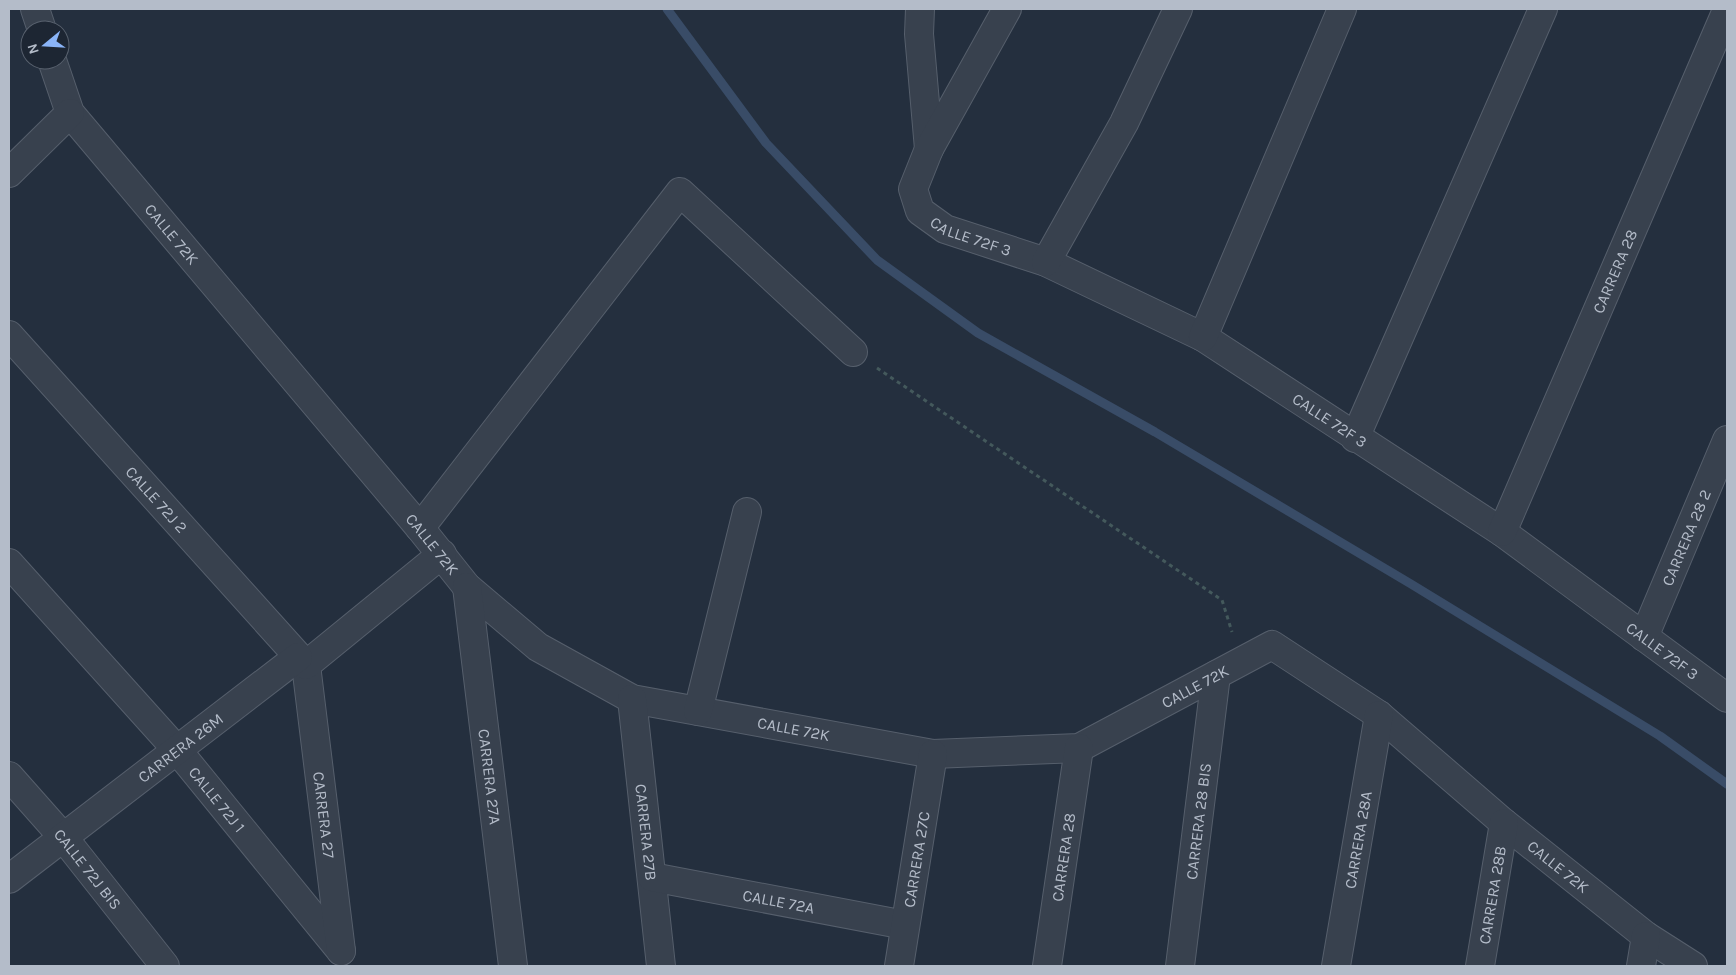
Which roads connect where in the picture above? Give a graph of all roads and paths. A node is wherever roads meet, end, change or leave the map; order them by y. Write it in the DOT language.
graph roads {
  1 [pos="920,9"];
  2 [pos="1007,9"];
  3 [pos="1178,9"];
  4 [pos="1342,9"];
  5 [pos="1543,9"];
  6 [pos="1727,10"];
  7 [pos="55,70"];
  8 [pos="70,113"];
  9 [pos="929,149"];
  10 [pos="9,173"];
  11 [pos="1046,262"];
  12 [pos="9,335"];
  13 [pos="1203,337"];
  14 [pos="853,352"];
  15 [pos="1355,438"];
  16 [pos="1727,440"];
  17 [pos="747,512"];
  18 [pos="420,528"];
  19 [pos="1502,532"];
  20 [pos="442,554"];
  21 [pos="9,563"];
  22 [pos="466,587"];
  23 [pos="1644,637"];
  24 [pos="302,661"];
  25 [pos="1242,661"];
  26 [pos="1216,675"];
  27 [pos="1727,698"];
  28 [pos="632,699"];
  29 [pos="698,711"];
  30 [pos="1379,715"];
  31 [pos="1079,748"];
  32 [pos="178,751"];
  33 [pos="933,754"];
  34 [pos="9,776"];
  35 [pos="1504,823"];
  36 [pos="63,837"];
  37 [pos="652,877"];
  38 [pos="9,878"];
  39 [pos="905,925"];
  40 [pos="1646,936"];
  41 [pos="342,959"];
  42 [pos="165,966"];
  43 [pos="513,966"];
  44 [pos="661,966"];
  45 [pos="899,966"];
  46 [pos="1047,966"];
  47 [pos="1180,966"];
  48 [pos="1336,966"];
  49 [pos="1480,966"];
  50 [pos="1641,966"];
  51 [pos="1693,966"];
  1 -- 9 [label="street"];
  2 -- 9 [label="street"];
  3 -- 11 [label="street"];
  4 -- 13 [label="street"];
  5 -- 15 [label="street"];
  6 -- 19 [label="street, CARRERA 28"];
  7 -- 8 [label="street, CALLE 72K"];
  8 -- 10 [label="street"];
  8 -- 18 [label="street, CALLE 72K"];
  9 -- 11 [label="street, CALLE 72F 3"];
  11 -- 13 [label="street, CALLE 72F 3"];
  12 -- 24 [label="street, CALLE 72J 2"];
  13 -- 15 [label="street, CALLE 72F 3"];
  14 -- 18 [label="street"];
  14 -- 25 [label="path"];
  15 -- 19 [label="street, CALLE 72F 3"];
  16 -- 23 [label="street, CARRERA 28 2"];
  17 -- 29 [label="street"];
  18 -- 20 [label="street, CALLE 72K"];
  19 -- 23 [label="street, CALLE 72F 3"];
  20 -- 22 [label="street, CALLE 72K"];
  20 -- 24 [label="street, CARRERA 26M"];
  21 -- 32 [label="street, CALLE 72J 1"];
  22 -- 28 [label="street, CALLE 72K"];
  22 -- 43 [label="street, CARRERA 27A"];
  23 -- 27 [label="street, CALLE 72F 3"];
  24 -- 32 [label="street, CARRERA 26M"];
  24 -- 41 [label="street, CARRERA 27"];
  25 -- 26 [label="street, CALLE 72K"];
  25 -- 30 [label="street, CALLE 72K"];
  26 -- 31 [label="street, CALLE 72K"];
  26 -- 47 [label="street, CARRERA 28 BIS"];
  28 -- 29 [label="street, CALLE 72K"];
  28 -- 37 [label="street, CARRERA 27B"];
  29 -- 33 [label="street, CALLE 72K"];
  30 -- 35 [label="street, CALLE 72K"];
  30 -- 48 [label="street, CARRERA 28A"];
  31 -- 33 [label="street, CALLE 72K"];
  31 -- 46 [label="street, CARRERA 28"];
  32 -- 36 [label="street, CARRERA 26M"];
  32 -- 41 [label="street, CALLE 72J 1"];
  33 -- 39 [label="street, CARRERA 27C"];
  34 -- 36 [label="street, CALLE 72J BIS"];
  35 -- 40 [label="street, CALLE 72K"];
  35 -- 49 [label="street, CARRERA 28B"];
  36 -- 38 [label="street, CARRERA 26M"];
  36 -- 42 [label="street, CALLE 72J BIS"];
  37 -- 39 [label="street, CALLE 72A"];
  37 -- 44 [label="street, CARRERA 27B"];
  39 -- 45 [label="street, CARRERA 27C"];
  40 -- 50 [label="street"];
  40 -- 51 [label="street, CALLE 72K"];
}
